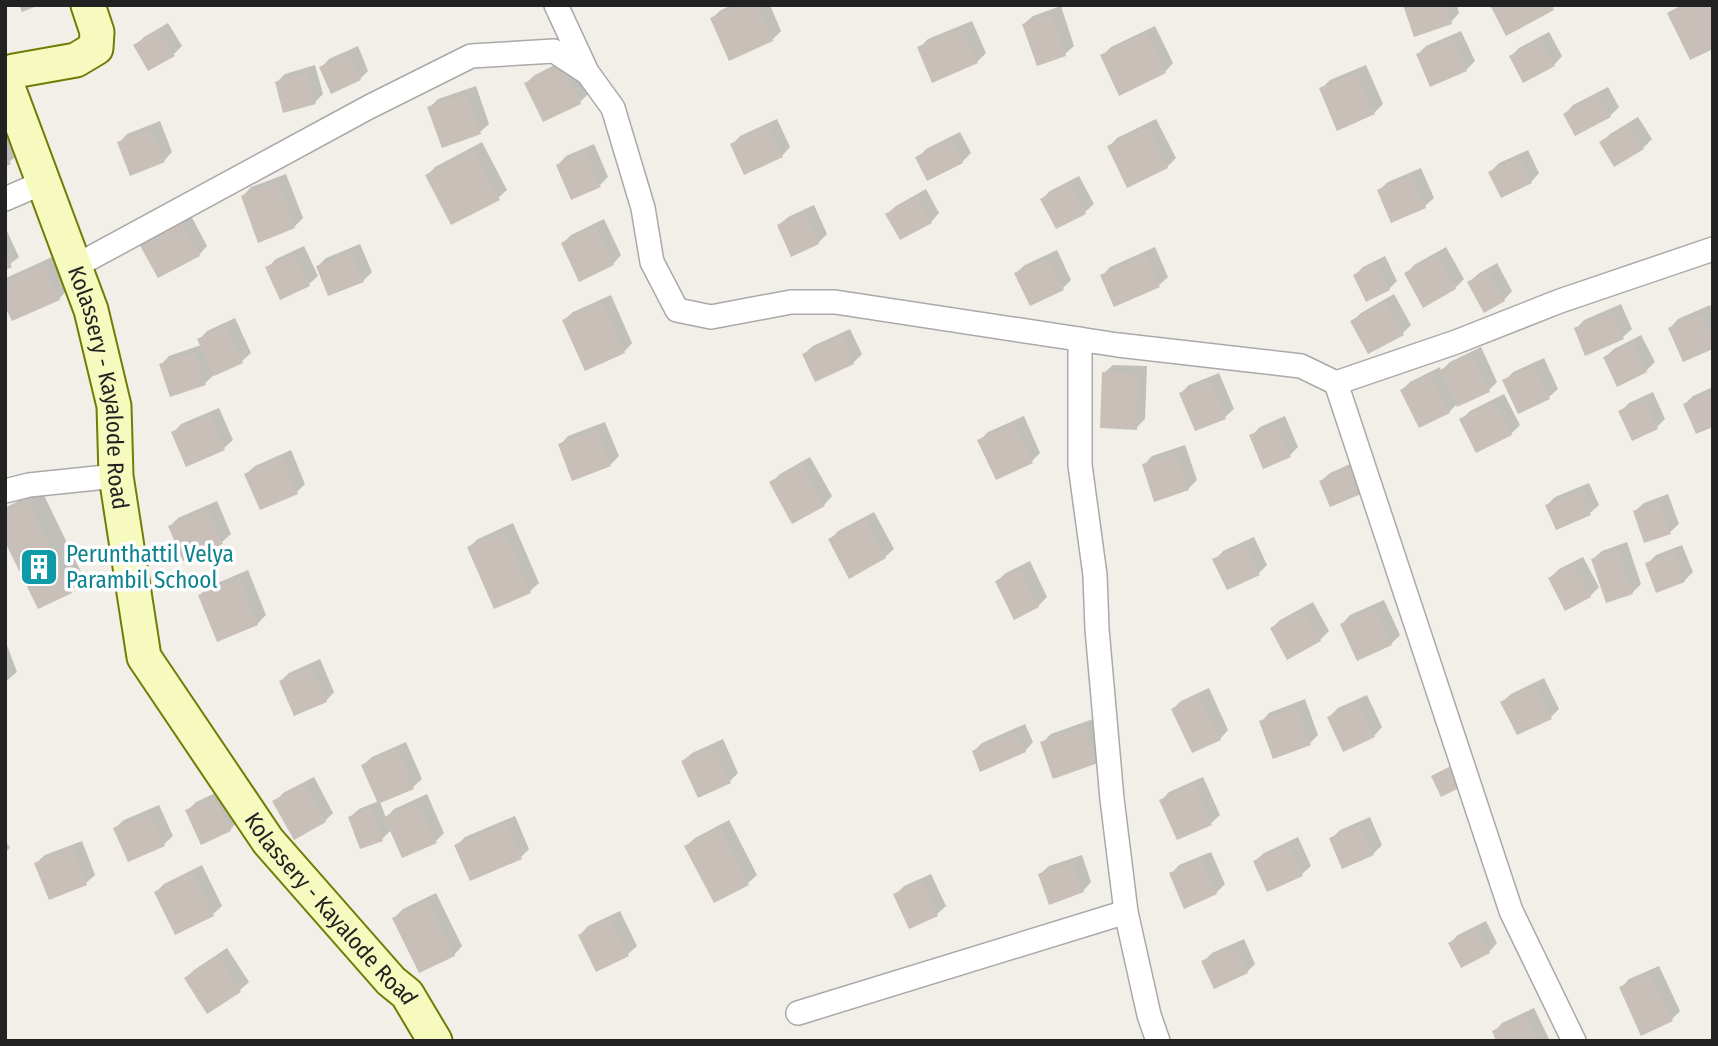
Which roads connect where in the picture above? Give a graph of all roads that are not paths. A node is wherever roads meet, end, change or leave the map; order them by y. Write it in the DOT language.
graph roads {
  1 [pos="88,5"];
  2 [pos="556,5"];
  3 [pos="587,72"];
  4 [pos="42,183"];
  5 [pos="5,199"];
  6 [pos="1713,248"];
  7 [pos="74,267"];
  8 [pos="1080,339"];
  9 [pos="1336,383"];
  10 [pos="116,477"];
  11 [pos="5,491"];
  12 [pos="1126,912"];
  13 [pos="798,1013"];
  14 [pos="435,1041"];
  15 [pos="1158,1041"];
  16 [pos="1574,1041"];
  1 -- 4 [label="main road, Kolassery - Kayalode Road"];
  2 -- 3 [label="street"];
  3 -- 7 [label="street"];
  3 -- 8 [label="street"];
  4 -- 5 [label="street"];
  4 -- 7 [label="main road, Kolassery - Kayalode Road"];
  6 -- 9 [label="street"];
  7 -- 10 [label="main road, Kolassery - Kayalode Road"];
  8 -- 9 [label="street"];
  8 -- 12 [label="street"];
  9 -- 16 [label="street"];
  10 -- 11 [label="street"];
  10 -- 14 [label="main road, Kolassery - Kayalode Road"];
  12 -- 13 [label="street"];
  12 -- 15 [label="street"];
}
